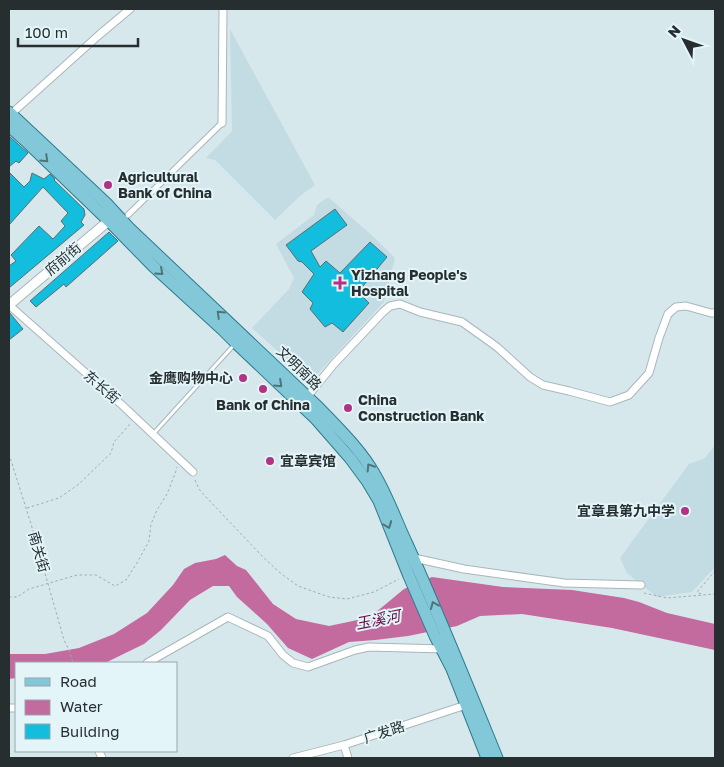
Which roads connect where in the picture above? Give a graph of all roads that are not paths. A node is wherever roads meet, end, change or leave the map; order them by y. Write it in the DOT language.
graph roads {
  1 [pos="130,9"];
  2 [pos="223,9"];
  3 [pos="10,117"];
  4 [pos="222,123"];
  5 [pos="118,216"];
  6 [pos="9,305"];
  7 [pos="715,314"];
  8 [pos="239,340"];
  9 [pos="307,397"];
  10 [pos="153,434"];
  11 [pos="192,472"];
  12 [pos="414,558"];
  13 [pos="641,585"];
  14 [pos="441,636"];
  15 [pos="447,649"];
  16 [pos="149,662"];
  17 [pos="470,704"];
  18 [pos="344,745"];
  19 [pos="293,758"];
  20 [pos="348,758"];
  21 [pos="487,758"];
  22 [pos="497,758"];
  1 -- 3 [label="street"];
  2 -- 4 [label="street"];
  3 -- 5 [label="main road, 文明南路"];
  4 -- 5 [label="street"];
  5 -- 6 [label="street, 府前街"];
  5 -- 8 [label="main road, 文明南路"];
  6 -- 10 [label="street, 东长街"];
  7 -- 9 [label="street"];
  8 -- 9 [label="main road, 文明南路"];
  8 -- 10 [label="lane"];
  8 -- 14 [label="main road, one-way"];
  12 -- 9 [label="main road, 文明南路, one-way"];
  10 -- 11 [label="street, 东长街"];
  12 -- 13 [label="street"];
  14 -- 12 [label="main road, 文明南路, one-way"];
  14 -- 15 [label="main road"];
  15 -- 16 [label="street"];
  15 -- 17 [label="main road"];
  17 -- 18 [label="street, 广发路"];
  17 -- 21 [label="main road"];
  17 -- 22 [label="main road"];
  18 -- 19 [label="street, 广发路"];
  18 -- 20 [label="street"];
}
